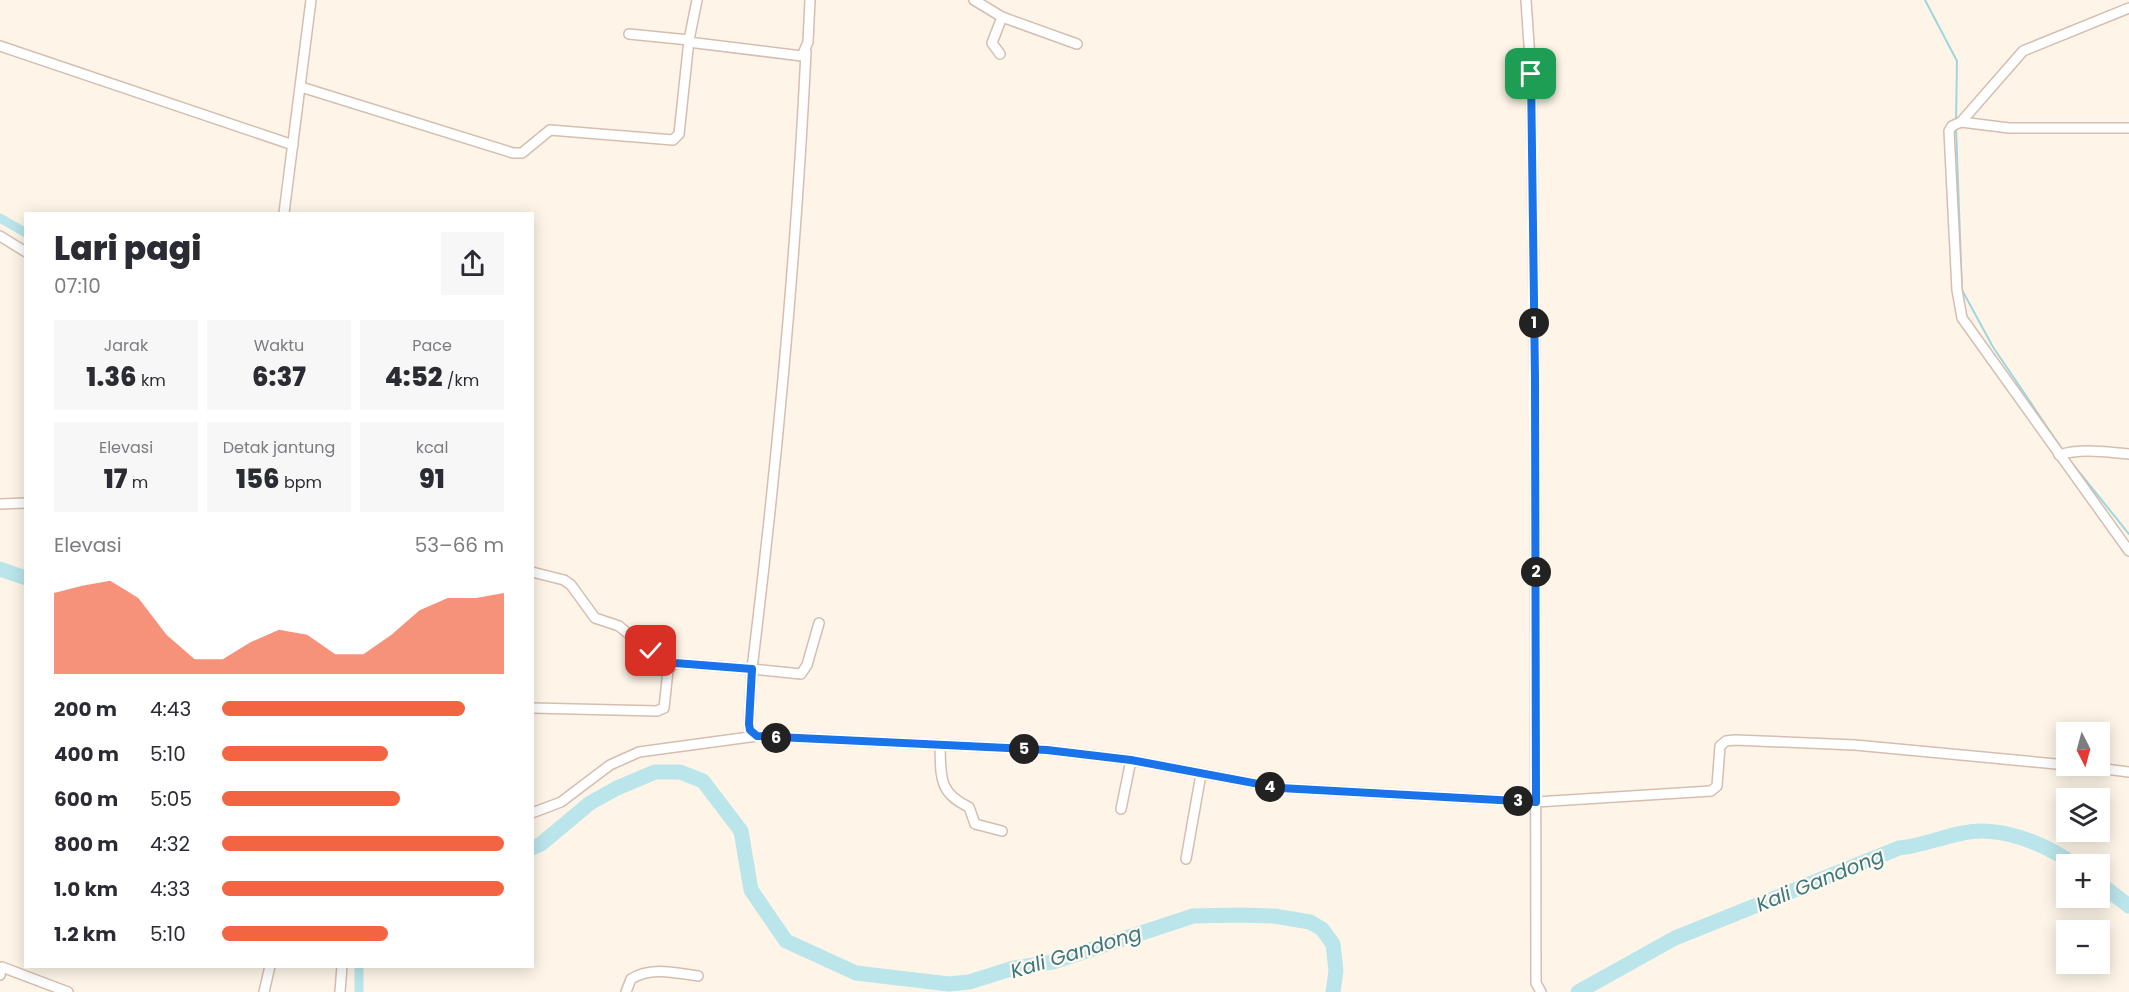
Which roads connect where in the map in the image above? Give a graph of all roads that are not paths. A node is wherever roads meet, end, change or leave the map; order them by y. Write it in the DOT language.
graph roads {
  1 [pos="311,0"];
  2 [pos="697,0"];
  3 [pos="810,0"];
  4 [pos="974,0"];
  5 [pos="1526,0"];
  6 [pos="2129,8"];
  7 [pos="1002,17"];
  8 [pos="629,34"];
  9 [pos="689,41"];
  10 [pos="1077,44"];
  11 [pos="0,46"];
  12 [pos="806,52"];
  13 [pos="1000,54"];
  14 [pos="301,87"];
  15 [pos="1957,124"];
  16 [pos="2129,128"];
  17 [pos="293,144"];
  18 [pos="284,212"];
  19 [pos="0,236"];
  20 [pos="24,251"];
  21 [pos="2063,453"];
  22 [pos="2129,454"];
  23 [pos="24,503"];
  24 [pos="0,504"];
  25 [pos="2129,551"];
  26 [pos="534,572"];
  27 [pos="819,623"];
  28 [pos="675,663"];
  29 [pos="752,669"];
  30 [pos="534,708"];
  31 [pos="757,736"];
  32 [pos="940,746"];
  33 [pos="1131,760"];
  34 [pos="2056,764"];
  35 [pos="2110,770"];
  36 [pos="2129,772"];
  37 [pos="1201,774"];
  38 [pos="1536,802"];
  39 [pos="1121,809"];
  40 [pos="534,812"];
  41 [pos="1002,831"];
  42 [pos="1186,859"];
  43 [pos="270,968"];
  44 [pos="342,968"];
  45 [pos="1,969"];
  46 [pos="698,976"];
  47 [pos="1539,988"];
  48 [pos="68,992"];
  49 [pos="264,992"];
  50 [pos="340,992"];
  51 [pos="626,992"];
  1 -- 14 [label="street"];
  2 -- 9 [label="street"];
  3 -- 12 [label="street"];
  4 -- 7 [label="street"];
  5 -- 38 [label="street"];
  6 -- 15 [label="street"];
  7 -- 10 [label="street"];
  7 -- 13 [label="street"];
  8 -- 9 [label="street"];
  9 -- 12 [label="street"];
  9 -- 14 [label="street"];
  11 -- 17 [label="street"];
  12 -- 29 [label="street"];
  14 -- 17 [label="street"];
  15 -- 16 [label="street"];
  15 -- 21 [label="street"];
  17 -- 18 [label="street"];
  19 -- 20 [label="street"];
  21 -- 22 [label="street"];
  21 -- 25 [label="street"];
  23 -- 24 [label="street"];
  26 -- 28 [label="street"];
  27 -- 29 [label="street"];
  28 -- 29 [label="street"];
  28 -- 30 [label="street"];
  29 -- 31 [label="street"];
  31 -- 32 [label="street"];
  31 -- 40 [label="street"];
  32 -- 33 [label="street"];
  32 -- 41 [label="street"];
  33 -- 37 [label="street"];
  33 -- 39 [label="street"];
  34 -- 38 [label="street"];
  35 -- 36 [label="street"];
  37 -- 38 [label="street"];
  37 -- 42 [label="street"];
  38 -- 47 [label="street"];
  43 -- 49 [label="street"];
  44 -- 50 [label="street"];
  45 -- 48 [label="street"];
  46 -- 51 [label="street"];
}
